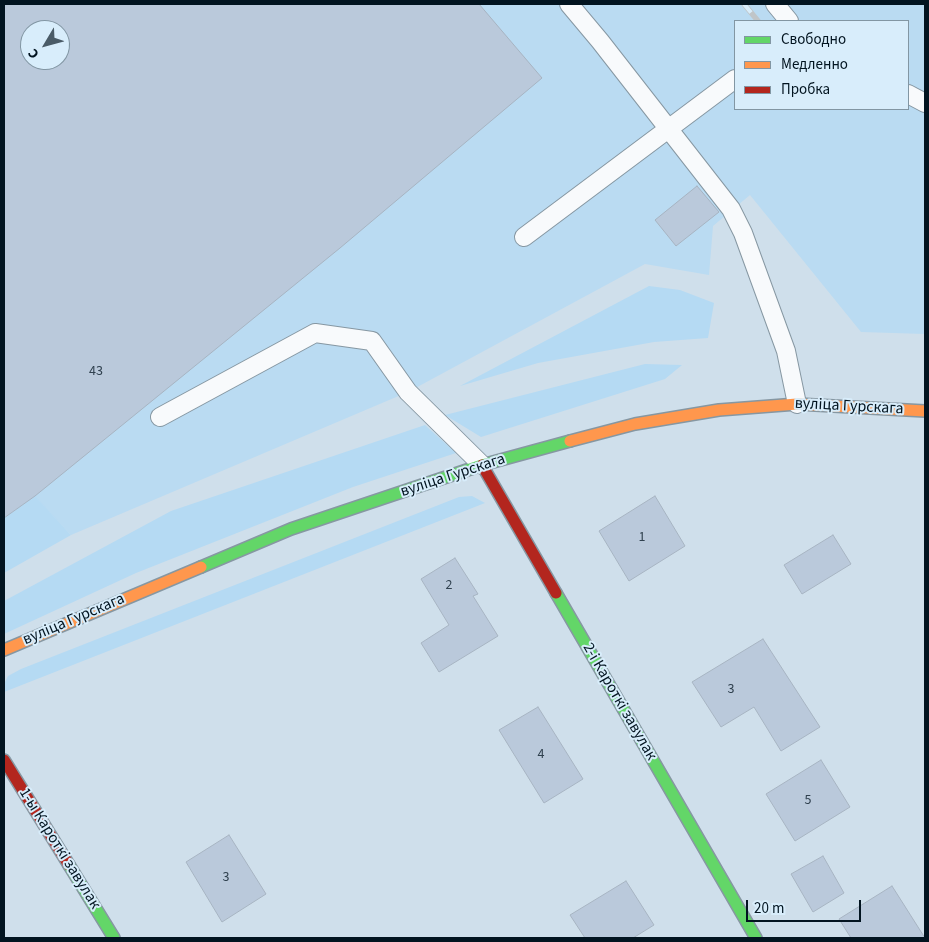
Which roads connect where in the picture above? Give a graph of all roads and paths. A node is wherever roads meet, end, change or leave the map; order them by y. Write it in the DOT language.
graph roads {
  1 [pos="569,4"];
  2 [pos="775,4"];
  3 [pos="787,20"];
  4 [pos="734,80"];
  5 [pos="909,95"];
  6 [pos="925,103"];
  7 [pos="669,130"];
  8 [pos="524,238"];
  9 [pos="798,404"];
  10 [pos="925,411"];
  11 [pos="160,417"];
  12 [pos="482,465"];
  13 [pos="4,650"];
  14 [pos="4,760"];
  15 [pos="114,938"];
  16 [pos="756,938"];
  1 -- 7 [label="lane"];
  2 -- 3 [label="lane"];
  4 -- 7 [label="lane"];
  5 -- 6 [label="lane"];
  7 -- 8 [label="lane"];
  7 -- 9 [label="lane"];
  9 -- 10 [label="main road, вуліца Гурскага"];
  9 -- 12 [label="main road, вуліца Гурскага"];
  11 -- 12 [label="lane"];
  12 -- 13 [label="main road, вуліца Гурскага"];
  12 -- 16 [label="main road, 2-і Кароткі завулак"];
  14 -- 15 [label="main road, 1-ы Кароткі завулак"];
}
